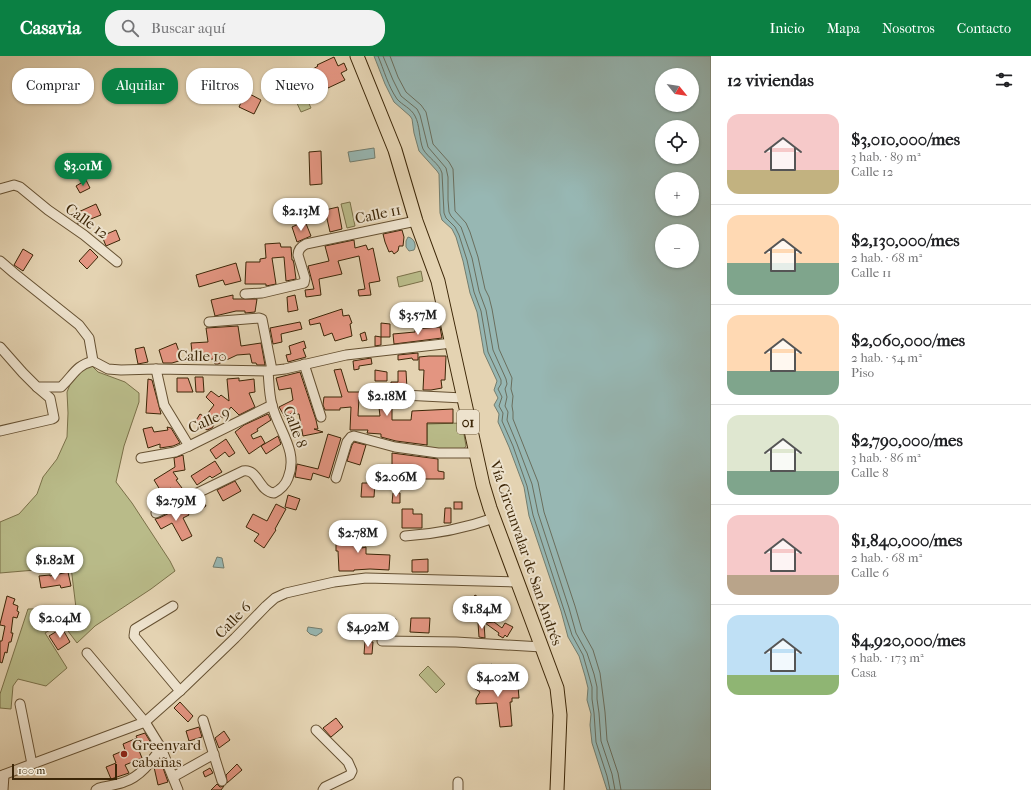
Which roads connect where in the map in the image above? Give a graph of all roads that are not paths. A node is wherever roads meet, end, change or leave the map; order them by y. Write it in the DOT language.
graph roads {
  1 [pos="356,56"];
  2 [pos="0,189"];
  3 [pos="416,220"];
  4 [pos="0,261"];
  5 [pos="117,262"];
  6 [pos="245,294"];
  7 [pos="209,322"];
  8 [pos="452,343"];
  9 [pos="0,347"];
  10 [pos="93,361"];
  11 [pos="304,364"];
  12 [pos="156,369"];
  13 [pos="270,371"];
  14 [pos="38,387"];
  15 [pos="61,387"];
  16 [pos="383,394"];
  17 [pos="50,398"];
  18 [pos="463,398"];
  19 [pos="272,405"];
  20 [pos="321,417"];
  21 [pos="0,431"];
  22 [pos="190,446"];
  23 [pos="475,453"];
  24 [pos="141,458"];
  25 [pos="336,478"];
  26 [pos="156,513"];
  27 [pos="494,518"];
  28 [pos="405,536"];
  29 [pos="517,582"];
  30 [pos="172,606"];
  31 [pos="382,641"];
  32 [pos="542,647"];
  33 [pos="87,653"];
  34 [pos="180,691"];
  35 [pos="20,704"];
  36 [pos="203,720"];
  37 [pos="145,722"];
  38 [pos="316,730"];
  39 [pos="161,748"];
  40 [pos="214,754"];
  41 [pos="32,764"];
  42 [pos="2,776"];
  43 [pos="173,777"];
  44 [pos="222,780"];
  45 [pos="3,790"];
  46 [pos="96,790"];
  47 [pos="178,790"];
  48 [pos="323,790"];
  49 [pos="557,790"];
  1 -- 3 [label="highway, Vía Circunvalar de San Andrés / 01"];
  2 -- 5 [label="street, Calle 12"];
  3 -- 6 [label="street, Calle 11"];
  3 -- 8 [label="highway, Vía Circunvalar de San Andrés / 01"];
  4 -- 10 [label="street"];
  7 -- 13 [label="street, Calle 8"];
  8 -- 11 [label="street, Calle 10"];
  8 -- 18 [label="highway, Vía Circunvalar de San Andrés / 01"];
  9 -- 14 [label="street"];
  10 -- 12 [label="street, Calle 10"];
  10 -- 15 [label="street"];
  11 -- 13 [label="street, Calle 10"];
  11 -- 20 [label="street"];
  12 -- 13 [label="street, Calle 10"];
  12 -- 22 [label="street, Calle 9"];
  13 -- 19 [label="street, Calle 8"];
  14 -- 15 [label="street"];
  14 -- 17 [label="street"];
  15 -- 17 [label="street"];
  16 -- 18 [label="street"];
  17 -- 21 [label="street"];
  18 -- 23 [label="highway, Vía Circunvalar de San Andrés / 01"];
  19 -- 22 [label="street, Calle 9"];
  19 -- 26 [label="street, Calle 8"];
  22 -- 24 [label="street"];
  23 -- 25 [label="street"];
  23 -- 27 [label="highway, Vía Circunvalar de San Andrés / 01"];
  27 -- 28 [label="street"];
  27 -- 29 [label="highway, Vía Circunvalar de San Andrés / 01"];
  29 -- 32 [label="highway, Vía Circunvalar de San Andrés / 01"];
  29 -- 34 [label="street, Calle 6"];
  30 -- 34 [label="street"];
  31 -- 32 [label="street"];
  32 -- 49 [label="highway, Vía Circunvalar de San Andrés / 01"];
  33 -- 37 [label="street"];
  34 -- 37 [label="street, Calle 6"];
  35 -- 41 [label="street"];
  36 -- 40 [label="street"];
  37 -- 39 [label="street"];
  37 -- 41 [label="street, Calle 6"];
  38 -- 48 [label="street"];
  39 -- 43 [label="street"];
  39 -- 46 [label="street"];
  40 -- 43 [label="street"];
  40 -- 44 [label="street"];
  41 -- 42 [label="street, Calle 6"];
  42 -- 45 [label="street"];
  43 -- 47 [label="street"];
}
